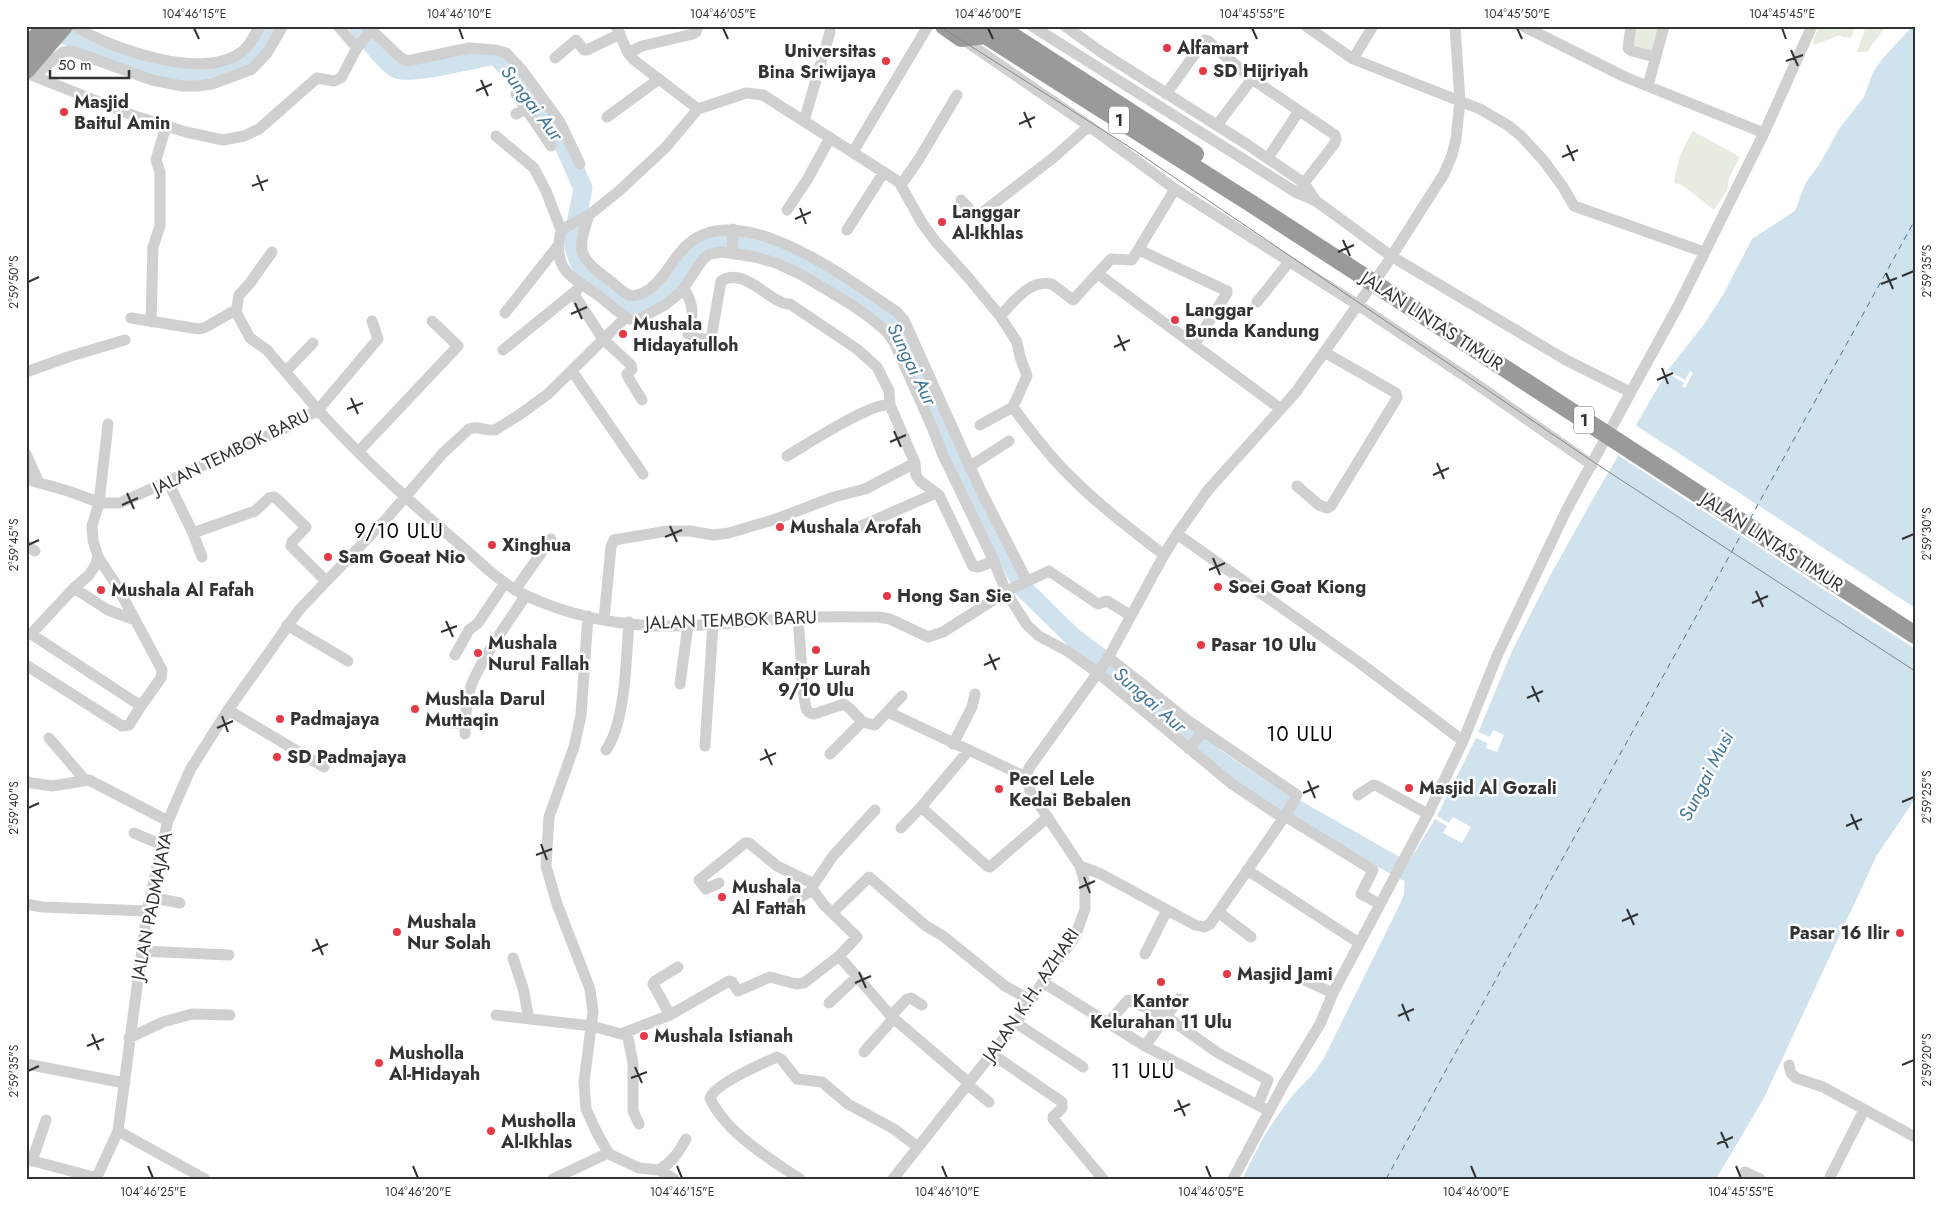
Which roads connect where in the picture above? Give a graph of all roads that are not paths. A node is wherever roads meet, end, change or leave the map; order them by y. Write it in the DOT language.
graph roads {
  1 [pos="46,26"];
  2 [pos="64,26"];
  3 [pos="76,26"];
  4 [pos="260,26"];
  5 [pos="283,26"];
  6 [pos="338,26"];
  7 [pos="698,26"];
  8 [pos="928,26"];
  9 [pos="944,26"];
  10 [pos="1032,26"];
  11 [pos="1064,26"];
  12 [pos="1306,26"];
  13 [pos="1373,26"];
  14 [pos="1455,26"];
  15 [pos="1522,26"];
  16 [pos="1631,26"];
  17 [pos="1664,26"];
  18 [pos="1812,26"];
  19 [pos="370,29"];
  20 [pos="618,30"];
  21 [pos="988,31"];
  22 [pos="830,32"];
  23 [pos="1055,40"];
  24 [pos="34,47"];
  25 [pos="358,47"];
  26 [pos="628,53"];
  27 [pos="1655,57"];
  28 [pos="555,58"];
  29 [pos="1353,58"];
  30 [pos="156,61"];
  31 [pos="29,73"];
  32 [pos="1252,78"];
  33 [pos="152,79"];
  34 [pos="659,79"];
  35 [pos="1648,86"];
  36 [pos="516,94"];
  37 [pos="1166,94"];
  38 [pos="956,95"];
  39 [pos="1460,101"];
  40 [pos="531,106"];
  41 [pos="698,109"];
  42 [pos="1299,111"];
  43 [pos="607,117"];
  44 [pos="804,121"];
  45 [pos="166,126"];
  46 [pos="1089,126"];
  47 [pos="1217,126"];
  48 [pos="1764,133"];
  49 [pos="496,136"];
  50 [pos="830,138"];
  51 [pos="551,146"];
  52 [pos="853,152"];
  53 [pos="1268,158"];
  54 [pos="580,164"];
  55 [pos="884,172"];
  56 [pos="1304,183"];
  57 [pos="901,185"];
  58 [pos="1175,189"];
  59 [pos="1297,192"];
  60 [pos="1256,199"];
  61 [pos="962,200"];
  62 [pos="1316,200"];
  63 [pos="787,210"];
  64 [pos="587,216"];
  65 [pos="564,228"];
  66 [pos="847,230"];
  67 [pos="733,232"];
  68 [pos="557,247"];
  69 [pos="732,250"];
  70 [pos="1139,250"];
  71 [pos="272,252"];
  72 [pos="1704,252"];
  73 [pos="1392,256"];
  74 [pos="1289,262"];
  75 [pos="1098,274"];
  76 [pos="684,288"];
  77 [pos="577,290"];
  78 [pos="1257,302"];
  79 [pos="1358,305"];
  80 [pos="236,312"];
  81 [pos="505,313"];
  82 [pos="1000,316"];
  83 [pos="626,317"];
  84 [pos="131,318"];
  85 [pos="891,319"];
  86 [pos="372,321"];
  87 [pos="432,321"];
  88 [pos="150,322"];
  89 [pos="603,339"];
  90 [pos="126,340"];
  91 [pos="313,343"];
  92 [pos="1194,346"];
  93 [pos="503,350"];
  94 [pos="1324,352"];
  95 [pos="286,371"];
  96 [pos="572,371"];
  97 [pos="26,372"];
  98 [pos="1630,392"];
  99 [pos="642,400"];
  100 [pos="890,405"];
  101 [pos="1012,407"];
  102 [pos="1281,409"];
  103 [pos="318,410"];
  104 [pos="108,424"];
  105 [pos="980,426"];
  106 [pos="1009,441"];
  107 [pos="358,452"];
  108 [pos="26,454"];
  109 [pos="787,456"];
  110 [pos="914,463"];
  111 [pos="1592,466"];
  112 [pos="969,467"];
  113 [pos="643,474"];
  114 [pos="26,479"];
  115 [pos="39,482"];
  116 [pos="168,482"];
  117 [pos="1297,486"];
  118 [pos="936,493"];
  119 [pos="406,498"];
  120 [pos="99,503"];
  121 [pos="859,527"];
  122 [pos="193,533"];
  123 [pos="1177,534"];
  124 [pos="551,539"];
  125 [pos="1164,554"];
  126 [pos="98,557"];
  127 [pos="202,557"];
  128 [pos="994,561"];
  129 [pos="326,581"];
  130 [pos="1026,581"];
  131 [pos="504,583"];
  132 [pos="74,588"];
  133 [pos="1008,591"];
  134 [pos="520,593"];
  135 [pos="1130,615"];
  136 [pos="588,616"];
  137 [pos="604,619"];
  138 [pos="135,620"];
  139 [pos="798,621"];
  140 [pos="1915,621"];
  141 [pos="630,622"];
  142 [pos="287,625"];
  143 [pos="688,625"];
  144 [pos="713,633"];
  145 [pos="1915,635"];
  146 [pos="455,655"];
  147 [pos="1107,658"];
  148 [pos="348,661"];
  149 [pos="26,665"];
  150 [pos="1098,671"];
  151 [pos="680,684"];
  152 [pos="975,694"];
  153 [pos="902,696"];
  154 [pos="141,706"];
  155 [pos="228,710"];
  156 [pos="888,712"];
  157 [pos="436,722"];
  158 [pos="862,722"];
  159 [pos="1202,733"];
  160 [pos="48,738"];
  161 [pos="1463,740"];
  162 [pos="953,744"];
  163 [pos="705,746"];
  164 [pos="1190,748"];
  165 [pos="606,750"];
  166 [pos="969,750"];
  167 [pos="830,754"];
  168 [pos="324,767"];
  169 [pos="1026,777"];
  170 [pos="85,780"];
  171 [pos="26,782"];
  172 [pos="1358,795"];
  173 [pos="921,807"];
  174 [pos="875,810"];
  175 [pos="1428,814"];
  176 [pos="1285,816"];
  177 [pos="1048,817"];
  178 [pos="168,822"];
  179 [pos="901,828"];
  180 [pos="134,833"];
  181 [pos="162,845"];
  182 [pos="1080,866"];
  183 [pos="1247,870"];
  184 [pos="719,883"];
  185 [pos="814,887"];
  186 [pos="150,897"];
  187 [pos="793,901"];
  188 [pos="1376,902"];
  189 [pos="180,903"];
  190 [pos="26,904"];
  191 [pos="1167,910"];
  192 [pos="147,911"];
  193 [pos="1218,912"];
  194 [pos="832,913"];
  195 [pos="1251,937"];
  196 [pos="1356,941"];
  197 [pos="142,952"];
  198 [pos="229,954"];
  199 [pos="1145,954"];
  200 [pos="839,956"];
  201 [pos="513,958"];
  202 [pos="678,967"];
  203 [pos="857,977"];
  204 [pos="1302,978"];
  205 [pos="1044,983"];
  206 [pos="1333,993"];
  207 [pos="1030,1000"];
  208 [pos="1179,1000"];
  209 [pos="829,1003"];
  210 [pos="922,1005"];
  211 [pos="230,1014"];
  212 [pos="496,1015"];
  213 [pos="670,1015"];
  214 [pos="892,1017"];
  215 [pos="529,1019"];
  216 [pos="1164,1021"];
  217 [pos="1016,1023"];
  218 [pos="1108,1023"];
  219 [pos="591,1027"];
  220 [pos="627,1033"];
  221 [pos="129,1038"];
  222 [pos="1145,1046"];
  223 [pos="864,1052"];
  224 [pos="992,1054"];
  225 [pos="26,1064"];
  226 [pos="1789,1065"];
  227 [pos="1083,1067"];
  228 [pos="125,1083"];
  229 [pos="968,1084"];
  230 [pos="989,1102"];
  231 [pos="1263,1108"];
  232 [pos="1864,1110"];
  233 [pos="46,1120"];
  234 [pos="638,1124"];
  235 [pos="118,1131"];
  236 [pos="1915,1137"];
  237 [pos="686,1139"];
  238 [pos="918,1147"];
  239 [pos="608,1153"];
  240 [pos="29,1160"];
  241 [pos="659,1170"];
  242 [pos="1744,1172"];
  243 [pos="898,1177"];
  244 [pos="1830,1177"];
  245 [pos="96,1178"];
  246 [pos="205,1179"];
  247 [pos="553,1179"];
  248 [pos="674,1179"];
  249 [pos="800,1179"];
  250 [pos="1103,1179"];
  251 [pos="1233,1179"];
  252 [pos="1760,1179"];
  1 -- 24 [label="highway"];
  2 -- 24 [label="highway"];
  3 -- 30 [label="street"];
  4 -- 30 [label="street"];
  5 -- 33 [label="street"];
  6 -- 25 [label="street"];
  7 -- 26 [label="street"];
  8 -- 52 [label="street"];
  9 -- 21 [label="highway, JALAN LINTAS TIMUR / 1"];
  10 -- 23 [label="street"];
  11 -- 23 [label="street"];
  11 -- 37 [label="street"];
  12 -- 29 [label="street"];
  13 -- 29 [label="street"];
  14 -- 39 [label="street"];
  15 -- 35 [label="street"];
  16 -- 27 [label="street"];
  17 -- 27 [label="street"];
  18 -- 48 [label="street"];
  19 -- 25 [label="street"];
  19 -- 40 [label="street"];
  20 -- 26 [label="street"];
  20 -- 28 [label="street"];
  21 -- 46 [label="street"];
  21 -- 60 [label="highway, JALAN LINTAS TIMUR / 1"];
  22 -- 44 [label="street"];
  23 -- 59 [label="street"];
  24 -- 31 [label="highway"];
  25 -- 45 [label="street"];
  26 -- 34 [label="street"];
  27 -- 35 [label="street"];
  29 -- 39 [label="street"];
  30 -- 33 [label="street"];
  31 -- 33 [label="street"];
  31 -- 45 [label="street"];
  32 -- 37 [label="street"];
  32 -- 42 [label="street"];
  32 -- 47 [label="street"];
  34 -- 41 [label="street"];
  34 -- 43 [label="street"];
  35 -- 48 [label="street"];
  36 -- 40 [label="street"];
  37 -- 47 [label="street"];
  38 -- 57 [label="street"];
  39 -- 72 [label="street"];
  39 -- 73 [label="street"];
  40 -- 51 [label="street"];
  40 -- 54 [label="street"];
  41 -- 44 [label="street"];
  41 -- 64 [label="street"];
  42 -- 53 [label="street"];
  42 -- 56 [label="street"];
  44 -- 50 [label="street"];
  45 -- 88 [label="street"];
  46 -- 58 [label="street"];
  46 -- 61 [label="street"];
  47 -- 53 [label="street"];
  48 -- 72 [label="street"];
  49 -- 65 [label="street"];
  50 -- 52 [label="street"];
  50 -- 63 [label="street"];
  52 -- 55 [label="street"];
  53 -- 56 [label="street"];
  55 -- 57 [label="street"];
  55 -- 66 [label="street"];
  56 -- 59 [label="street"];
  56 -- 62 [label="street"];
  57 -- 82 [label="street"];
  58 -- 70 [label="street"];
  58 -- 74 [label="street"];
  59 -- 62 [label="street"];
  60 -- 140 [label="highway, JALAN LINTAS TIMUR / 1"];
  60 -- 145 [label="highway, JALAN LINTAS TIMUR / 1, bridge"];
  62 -- 73 [label="street"];
  64 -- 65 [label="street"];
  64 -- 67 [label="street"];
  65 -- 68 [label="street"];
  67 -- 69 [label="street"];
  67 -- 85 [label="street"];
  68 -- 77 [label="street"];
  68 -- 81 [label="street"];
  69 -- 76 [label="street"];
  69 -- 85 [label="street"];
  70 -- 75 [label="street"];
  70 -- 92 [label="street"];
  71 -- 80 [label="street"];
  72 -- 98 [label="street"];
  73 -- 79 [label="street"];
  73 -- 98 [label="street"];
  74 -- 78 [label="street"];
  74 -- 79 [label="street"];
  75 -- 82 [label="street"];
  75 -- 92 [label="street"];
  76 -- 83 [label="street"];
  76 -- 100 [label="street"];
  77 -- 83 [label="street"];
  77 -- 89 [label="street"];
  77 -- 93 [label="street"];
  79 -- 94 [label="street"];
  79 -- 111 [label="street"];
  80 -- 88 [label="street"];
  80 -- 95 [label="street"];
  82 -- 101 [label="street"];
  83 -- 89 [label="street, JALAN PADMAJAYA"];
  84 -- 88 [label="street"];
  85 -- 112 [label="street"];
  85 -- 128 [label="street"];
  86 -- 103 [label="street"];
  87 -- 107 [label="street"];
  89 -- 96 [label="street, JALAN PADMAJAYA"];
  89 -- 99 [label="street"];
  90 -- 97 [label="street"];
  91 -- 95 [label="street"];
  92 -- 102 [label="street"];
  94 -- 102 [label="street"];
  94 -- 117 [label="street"];
  95 -- 103 [label="street"];
  96 -- 113 [label="street"];
  96 -- 119 [label="street, JALAN PADMAJAYA"];
  98 -- 111 [label="street"];
  100 -- 109 [label="street"];
  100 -- 110 [label="street"];
  101 -- 105 [label="street"];
  101 -- 125 [label="street"];
  102 -- 123 [label="street"];
  103 -- 107 [label="street, JALAN TEMBOK BARU"];
  103 -- 116 [label="street, JALAN TEMBOK BARU"];
  104 -- 120 [label="street"];
  106 -- 112 [label="street"];
  107 -- 119 [label="street, JALAN TEMBOK BARU"];
  108 -- 115 [label="street"];
  110 -- 118 [label="street"];
  110 -- 137 [label="street"];
  111 -- 161 [label="street"];
  112 -- 130 [label="street"];
  114 -- 115 [label="street, JALAN TEMBOK BARU"];
  115 -- 120 [label="street, JALAN TEMBOK BARU"];
  116 -- 120 [label="street, JALAN TEMBOK BARU"];
  116 -- 122 [label="street"];
  118 -- 121 [label="street"];
  118 -- 128 [label="street"];
  119 -- 129 [label="street, JALAN PADMAJAYA"];
  119 -- 131 [label="street, JALAN TEMBOK BARU"];
  120 -- 126 [label="street"];
  122 -- 127 [label="street"];
  122 -- 129 [label="street"];
  123 -- 125 [label="street"];
  123 -- 161 [label="street"];
  124 -- 134 [label="street"];
  125 -- 135 [label="street"];
  126 -- 132 [label="street"];
  126 -- 138 [label="street"];
  128 -- 133 [label="street"];
  129 -- 142 [label="street, JALAN PADMAJAYA"];
  130 -- 133 [label="street"];
  130 -- 135 [label="street"];
  131 -- 134 [label="street, JALAN TEMBOK BARU"];
  131 -- 146 [label="street"];
  132 -- 138 [label="street"];
  132 -- 154 [label="street"];
  133 -- 139 [label="street, JALAN TEMBOK BARU"];
  133 -- 150 [label="street"];
  134 -- 136 [label="street, JALAN TEMBOK BARU"];
  134 -- 157 [label="street"];
  135 -- 147 [label="street"];
  136 -- 137 [label="street, JALAN TEMBOK BARU"];
  136 -- 219 [label="street"];
  137 -- 141 [label="street, JALAN TEMBOK BARU"];
  138 -- 154 [label="street"];
  139 -- 144 [label="street, JALAN TEMBOK BARU"];
  139 -- 158 [label="street"];
  141 -- 143 [label="street, JALAN TEMBOK BARU"];
  141 -- 165 [label="street"];
  142 -- 148 [label="street"];
  142 -- 155 [label="street, JALAN PADMAJAYA"];
  143 -- 144 [label="street, JALAN TEMBOK BARU"];
  143 -- 151 [label="street"];
  144 -- 163 [label="street"];
  147 -- 150 [label="street"];
  147 -- 159 [label="street"];
  149 -- 154 [label="street"];
  150 -- 164 [label="street"];
  150 -- 169 [label="street"];
  152 -- 162 [label="street"];
  153 -- 156 [label="street"];
  155 -- 168 [label="street"];
  155 -- 178 [label="street, JALAN PADMAJAYA"];
  156 -- 158 [label="street"];
  156 -- 162 [label="street"];
  158 -- 167 [label="street"];
  159 -- 164 [label="street"];
  159 -- 176 [label="street"];
  160 -- 170 [label="street"];
  161 -- 175 [label="street"];
  162 -- 166 [label="street"];
  164 -- 176 [label="street"];
  166 -- 169 [label="street"];
  166 -- 173 [label="street"];
  169 -- 177 [label="street, JALAN K.H. AZHARI"];
  170 -- 171 [label="street"];
  170 -- 178 [label="street"];
  172 -- 175 [label="street"];
  173 -- 177 [label="street"];
  173 -- 179 [label="street"];
  174 -- 185 [label="street"];
  175 -- 206 [label="street"];
  176 -- 183 [label="street"];
  176 -- 188 [label="street"];
  177 -- 182 [label="street, JALAN K.H. AZHARI"];
  178 -- 181 [label="street, JALAN PADMAJAYA"];
  180 -- 181 [label="street"];
  181 -- 186 [label="street, JALAN PADMAJAYA"];
  182 -- 191 [label="street"];
  182 -- 205 [label="street, JALAN K.H. AZHARI"];
  183 -- 193 [label="street"];
  183 -- 196 [label="street"];
  184 -- 185 [label="street"];
  185 -- 187 [label="street"];
  185 -- 194 [label="street"];
  186 -- 189 [label="street"];
  186 -- 192 [label="street, JALAN PADMAJAYA"];
  190 -- 192 [label="street"];
  191 -- 193 [label="street"];
  191 -- 199 [label="street"];
  192 -- 197 [label="street, JALAN PADMAJAYA"];
  193 -- 195 [label="street"];
  194 -- 200 [label="street"];
  194 -- 207 [label="street"];
  197 -- 198 [label="street"];
  197 -- 221 [label="street, JALAN PADMAJAYA"];
  200 -- 203 [label="street"];
  200 -- 213 [label="street"];
  201 -- 215 [label="street"];
  202 -- 213 [label="street"];
  203 -- 209 [label="street"];
  203 -- 214 [label="street"];
  204 -- 206 [label="street"];
  205 -- 207 [label="street, JALAN K.H. AZHARI"];
  205 -- 218 [label="street"];
  206 -- 231 [label="street"];
  207 -- 217 [label="street, JALAN K.H. AZHARI"];
  208 -- 216 [label="street"];
  210 -- 214 [label="street"];
  211 -- 221 [label="street"];
  212 -- 215 [label="street"];
  213 -- 220 [label="street"];
  214 -- 223 [label="street"];
  214 -- 229 [label="street"];
  215 -- 219 [label="street"];
  216 -- 218 [label="street"];
  216 -- 222 [label="street"];
  216 -- 231 [label="street"];
  217 -- 224 [label="street, JALAN K.H. AZHARI"];
  217 -- 227 [label="street"];
  218 -- 222 [label="street"];
  219 -- 220 [label="street"];
  219 -- 239 [label="street"];
  220 -- 234 [label="street"];
  221 -- 228 [label="street, JALAN PADMAJAYA"];
  222 -- 231 [label="street"];
  224 -- 229 [label="street, JALAN K.H. AZHARI"];
  224 -- 250 [label="street"];
  225 -- 228 [label="street"];
  226 -- 232 [label="street"];
  228 -- 235 [label="street, JALAN PADMAJAYA"];
  229 -- 230 [label="street"];
  229 -- 238 [label="street, JALAN K.H. AZHARI"];
  231 -- 251 [label="street"];
  232 -- 236 [label="street"];
  232 -- 244 [label="street"];
  233 -- 240 [label="street"];
  235 -- 245 [label="street, JALAN PADMAJAYA"];
  235 -- 246 [label="street"];
  237 -- 241 [label="street"];
  238 -- 243 [label="street, JALAN K.H. AZHARI"];
  238 -- 249 [label="street"];
  239 -- 241 [label="street"];
  239 -- 247 [label="street"];
  240 -- 245 [label="street"];
  241 -- 248 [label="street"];
  242 -- 252 [label="street"];
}
